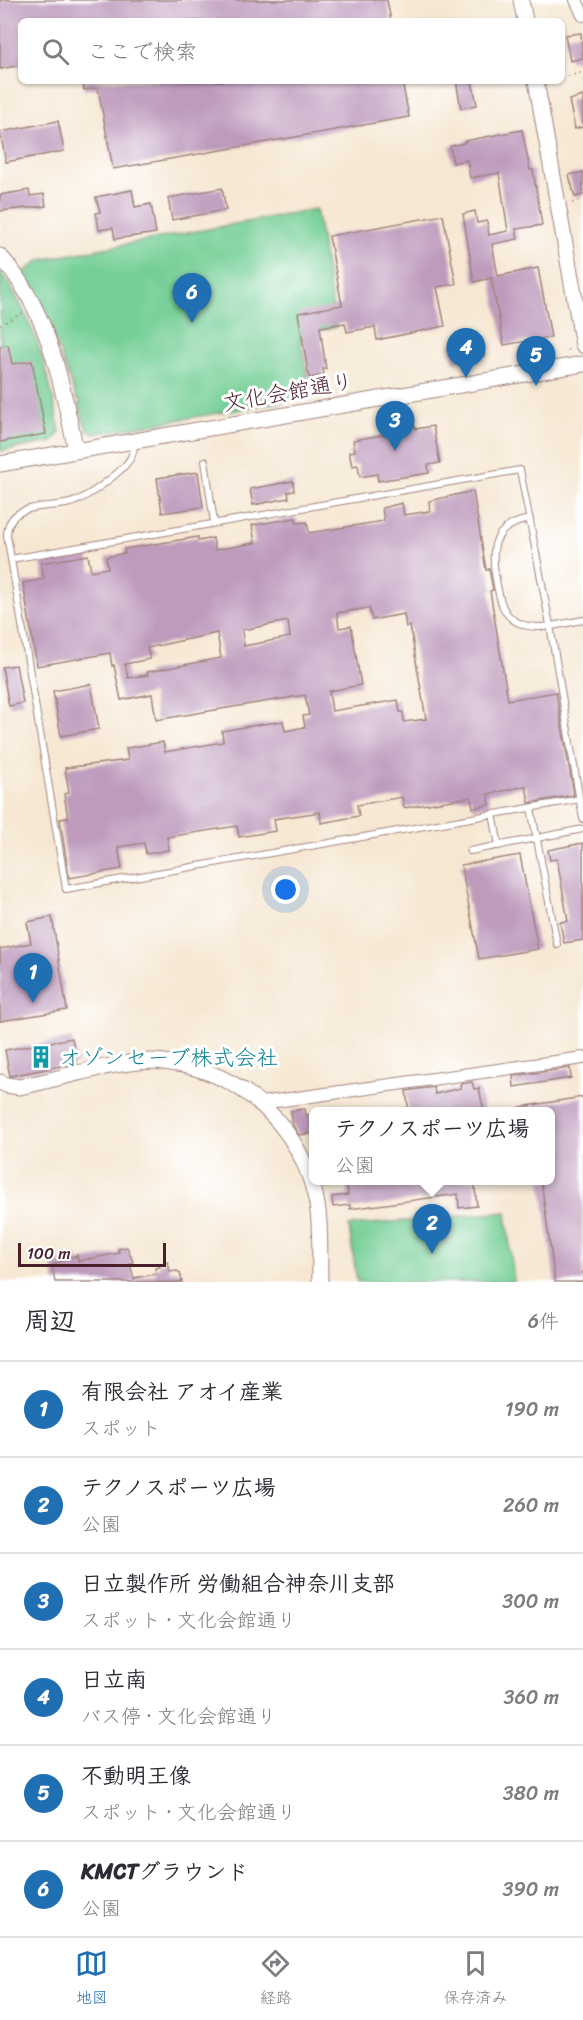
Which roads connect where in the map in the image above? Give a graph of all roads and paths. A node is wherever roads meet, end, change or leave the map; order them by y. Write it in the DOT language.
graph roads {
  1 [pos="521,0"];
  2 [pos="576,0"];
  3 [pos="583,15"];
  4 [pos="524,18"];
  5 [pos="583,72"];
  6 [pos="565,77"];
  7 [pos="536,84"];
  8 [pos="583,200"];
  9 [pos="571,203"];
  10 [pos="0,256"];
  11 [pos="27,311"];
  12 [pos="0,325"];
  13 [pos="578,347"];
  14 [pos="567,350"];
  15 [pos="583,364"];
  16 [pos="136,441"];
  17 [pos="75,450"];
  18 [pos="205,461"];
  19 [pos="0,464"];
  20 [pos="530,519"];
  21 [pos="214,522"];
  22 [pos="11,559"];
  23 [pos="583,620"];
  24 [pos="550,626"];
  25 [pos="580,799"];
  26 [pos="531,808"];
  27 [pos="493,814"];
  28 [pos="583,819"];
  29 [pos="583,829"];
  30 [pos="537,838"];
  31 [pos="499,846"];
  32 [pos="470,851"];
  33 [pos="557,944"];
  34 [pos="583,1058"];
  35 [pos="0,1082"];
  36 [pos="261,1103"];
  37 [pos="309,1175"];
  38 [pos="312,1185"];
  39 [pos="320,1282"];
  1 -- 4 [label="street"];
  2 -- 3 [label="street"];
  5 -- 6 [label="path"];
  7 -- 13 [label="street"];
  8 -- 9 [label="path"];
  10 -- 17 [label="street"];
  11 -- 12 [label="path"];
  13 -- 14 [label="path"];
  15 -- 16 [label="street, 文化会館通り"];
  16 -- 17 [label="street, 文化会館通り"];
  16 -- 22 [label="lane"];
  17 -- 19 [label="street, 文化会館通り"];
  18 -- 21 [label="lane"];
  20 -- 21 [label="lane"];
  20 -- 24 [label="lane"];
  20 -- 24 [label="lane"];
  21 -- 22 [label="lane"];
  22 -- 27 [label="lane"];
  23 -- 24 [label="lane"];
  24 -- 25 [label="lane"];
  25 -- 26 [label="lane"];
  25 -- 28 [label="lane"];
  26 -- 27 [label="lane"];
  26 -- 30 [label="lane"];
  27 -- 31 [label="lane"];
  29 -- 30 [label="lane"];
  30 -- 31 [label="lane"];
  30 -- 33 [label="lane"];
  31 -- 32 [label="lane"];
  34 -- 36 [label="street"];
  35 -- 36 [label="street"];
  36 -- 37 [label="street"];
  38 -- 39 [label="street"];
}
